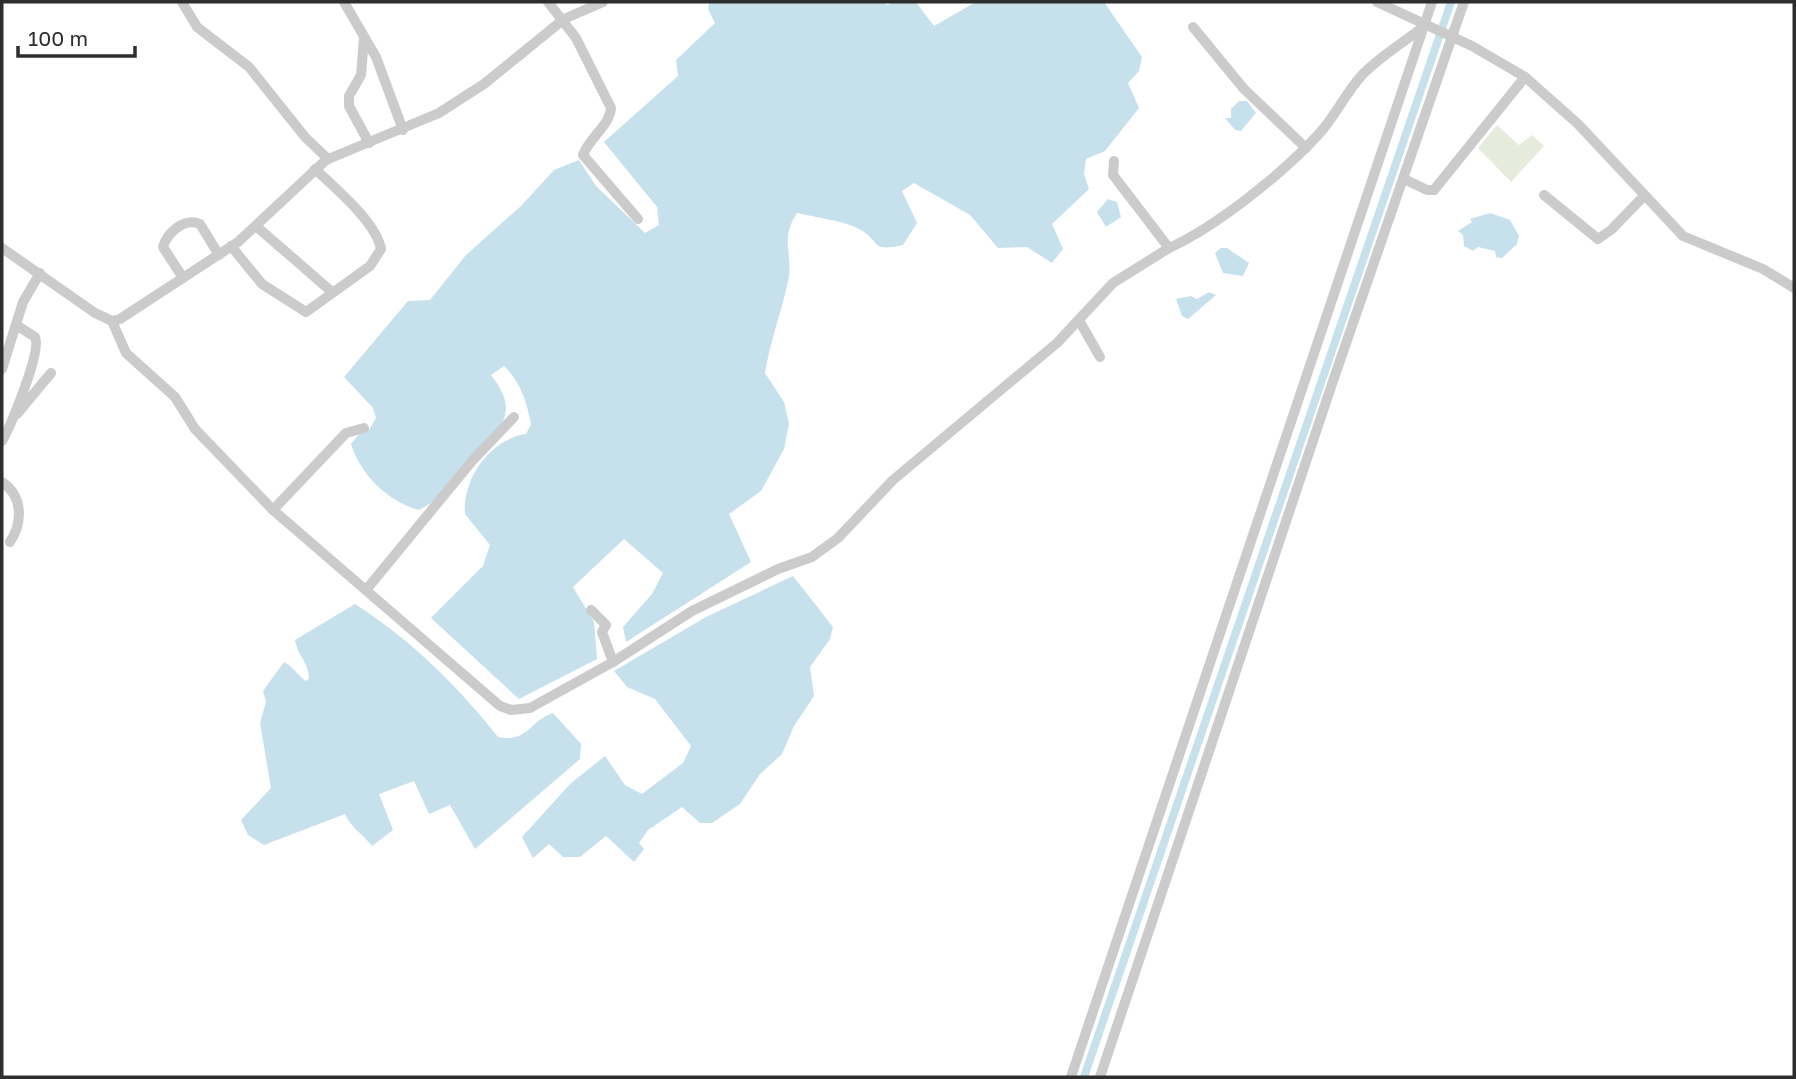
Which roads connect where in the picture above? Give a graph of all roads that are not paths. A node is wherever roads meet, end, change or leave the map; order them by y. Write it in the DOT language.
graph roads {
  1 [pos="182,2"];
  2 [pos="344,2"];
  3 [pos="548,2"];
  4 [pos="603,2"];
  5 [pos="1377,2"];
  6 [pos="1432,2"];
  7 [pos="1464,2"];
  8 [pos="564,19"];
  9 [pos="1425,26"];
  10 [pos="1193,27"];
  11 [pos="364,35"];
  12 [pos="1450,35"];
  13 [pos="379,64"];
  14 [pos="1525,77"];
  15 [pos="357,83"];
  16 [pos="404,130"];
  17 [pos="369,143"];
  18 [pos="1306,148"];
  19 [pos="328,159"];
  20 [pos="1114,161"];
  21 [pos="315,169"];
  22 [pos="1404,179"];
  23 [pos="1544,195"];
  24 [pos="1644,196"];
  25 [pos="638,219"];
  26 [pos="256,226"];
  27 [pos="230,246"];
  28 [pos="2,248"];
  29 [pos="1169,248"];
  30 [pos="219,255"];
  31 [pos="40,273"];
  32 [pos="183,278"];
  33 [pos="1794,288"];
  34 [pos="332,292"];
  35 [pos="112,321"];
  36 [pos="1080,322"];
  37 [pos="16,325"];
  38 [pos="1100,357"];
  39 [pos="2,369"];
  40 [pos="51,373"];
  41 [pos="17,414"];
  42 [pos="514,417"];
  43 [pos="364,428"];
  44 [pos="2,440"];
  45 [pos="2,482"];
  46 [pos="273,510"];
  47 [pos="10,542"];
  48 [pos="366,590"];
  49 [pos="591,610"];
  50 [pos="613,662"];
  51 [pos="1071,1077"];
  52 [pos="1100,1077"];
  1 -- 19 [label="street"];
  2 -- 11 [label="street"];
  3 -- 8 [label="street"];
  4 -- 8 [label="street"];
  5 -- 9 [label="street"];
  6 -- 9 [label="street"];
  7 -- 12 [label="street"];
  8 -- 16 [label="street"];
  8 -- 25 [label="street"];
  9 -- 12 [label="street"];
  9 -- 18 [label="street"];
  9 -- 51 [label="street"];
  10 -- 18 [label="street"];
  11 -- 13 [label="street"];
  11 -- 15 [label="street"];
  12 -- 14 [label="street"];
  12 -- 22 [label="street"];
  13 -- 15 [label="street"];
  13 -- 16 [label="street"];
  14 -- 22 [label="street"];
  14 -- 24 [label="street"];
  15 -- 17 [label="street"];
  16 -- 17 [label="street"];
  17 -- 19 [label="street"];
  18 -- 29 [label="street"];
  19 -- 21 [label="street"];
  20 -- 29 [label="street"];
  21 -- 26 [label="street"];
  21 -- 34 [label="street"];
  22 -- 52 [label="street"];
  23 -- 24 [label="street"];
  24 -- 33 [label="street"];
  26 -- 27 [label="street"];
  26 -- 34 [label="street"];
  27 -- 30 [label="street"];
  27 -- 34 [label="street"];
  28 -- 31 [label="street"];
  29 -- 36 [label="street"];
  30 -- 32 [label="street"];
  30 -- 32 [label="street"];
  31 -- 35 [label="street"];
  31 -- 37 [label="street"];
  32 -- 35 [label="street"];
  35 -- 46 [label="street"];
  36 -- 38 [label="street"];
  36 -- 50 [label="street"];
  37 -- 39 [label="street"];
  37 -- 41 [label="street"];
  40 -- 41 [label="street"];
  41 -- 44 [label="street"];
  42 -- 48 [label="street"];
  43 -- 46 [label="street"];
  45 -- 47 [label="street"];
  46 -- 48 [label="street"];
  48 -- 50 [label="street"];
  49 -- 50 [label="street"];
}
